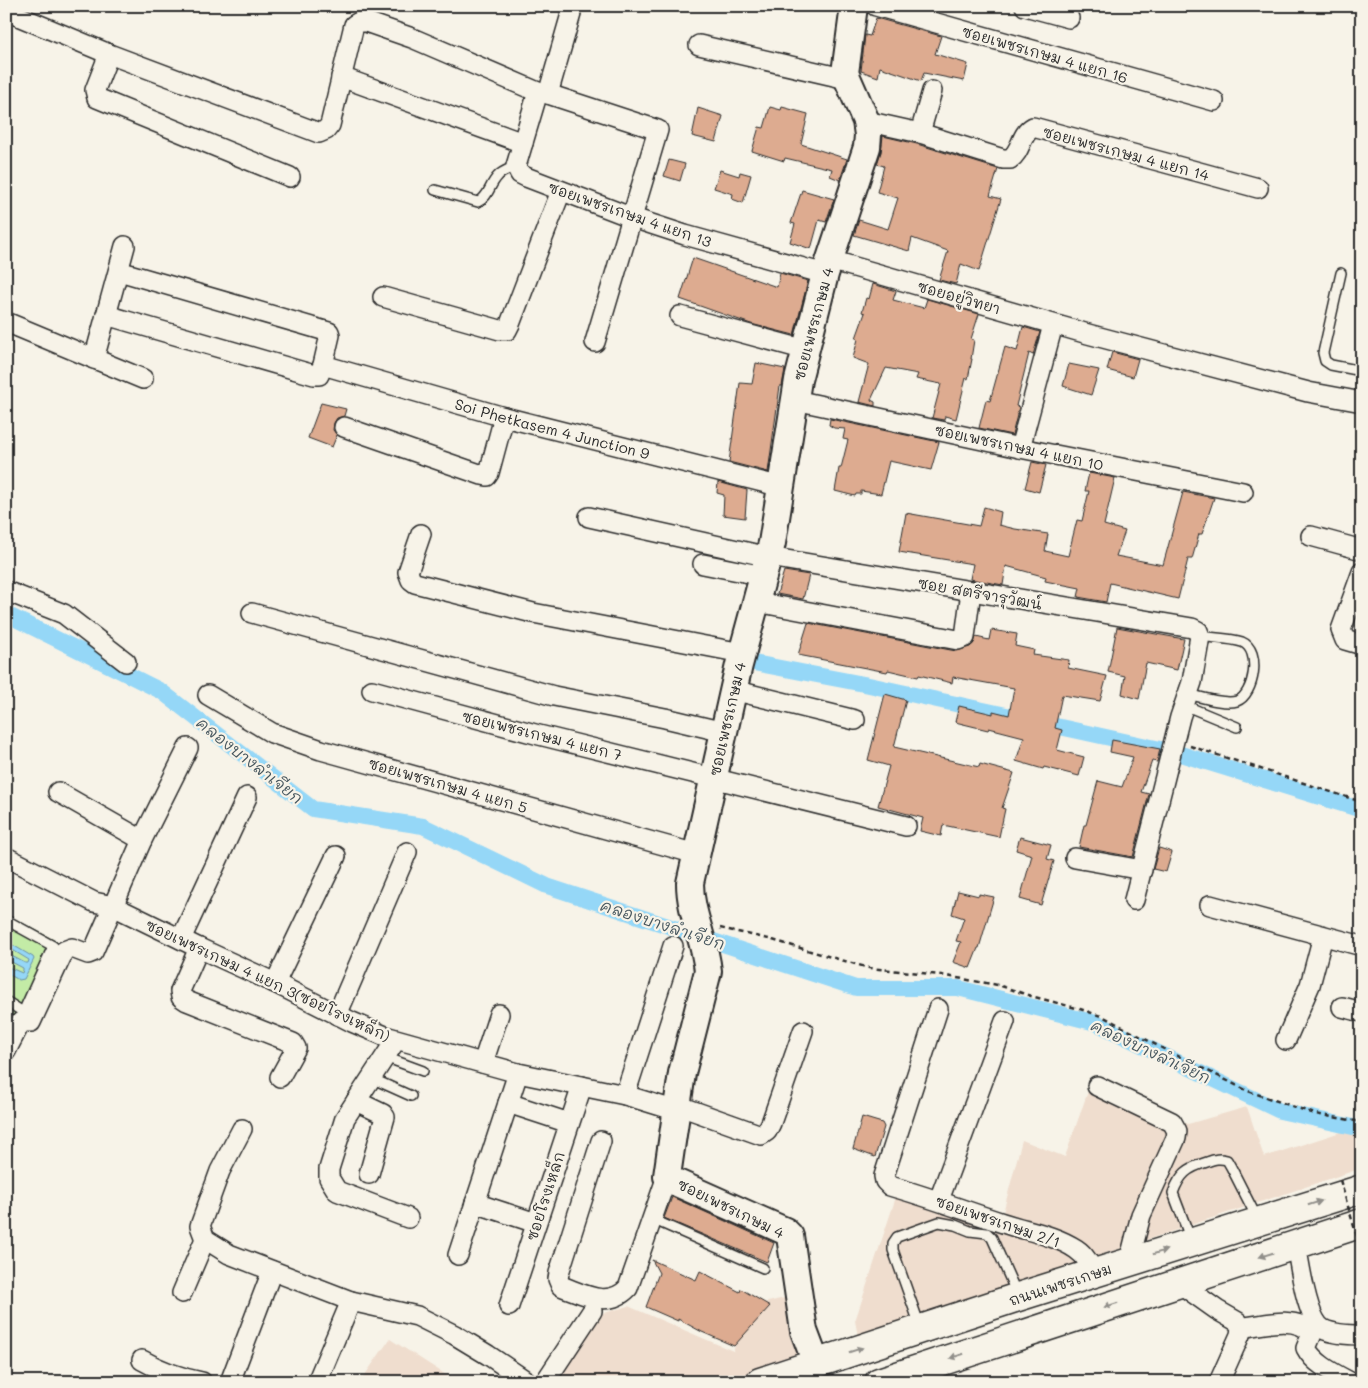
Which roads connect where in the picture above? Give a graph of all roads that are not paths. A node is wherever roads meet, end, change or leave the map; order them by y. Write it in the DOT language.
graph roads {
  1 [pos="854,6"];
  2 [pos="876,6"];
  3 [pos="1025,6"];
  4 [pos="6,11"];
  5 [pos="571,14"];
  6 [pos="1069,18"];
  7 [pos="699,45"];
  8 [pos="109,54"];
  9 [pos="341,76"];
  10 [pos="847,79"];
  11 [pos="932,91"];
  12 [pos="543,93"];
  13 [pos="1214,101"];
  14 [pos="866,121"];
  15 [pos="920,133"];
  16 [pos="523,143"];
  17 [pos="516,166"];
  18 [pos="290,177"];
  19 [pos="1258,188"];
  20 [pos="435,190"];
  21 [pos="561,191"];
  22 [pos="632,218"];
  23 [pos="125,246"];
  24 [pos="828,267"];
  25 [pos="118,271"];
  26 [pos="1341,273"];
  27 [pos="383,297"];
  28 [pos="106,315"];
  29 [pos="680,316"];
  30 [pos="6,322"];
  31 [pos="1053,325"];
  32 [pos="595,342"];
  33 [pos="806,350"];
  34 [pos="94,359"];
  35 [pos="324,365"];
  36 [pos="1362,372"];
  37 [pos="143,379"];
  38 [pos="795,400"];
  39 [pos="1362,402"];
  40 [pos="504,417"];
  41 [pos="344,428"];
  42 [pos="1020,448"];
  43 [pos="782,487"];
  44 [pos="1243,492"];
  45 [pos="589,517"];
  46 [pos="421,534"];
  47 [pos="1311,536"];
  48 [pos="1362,550"];
  49 [pos="703,564"];
  50 [pos="766,567"];
  51 [pos="1362,572"];
  52 [pos="6,591"];
  53 [pos="971,591"];
  54 [pos="757,602"];
  55 [pos="252,613"];
  56 [pos="1196,632"];
  57 [pos="1362,645"];
  58 [pos="741,658"];
  59 [pos="126,662"];
  60 [pos="372,690"];
  61 [pos="733,690"];
  62 [pos="208,695"];
  63 [pos="1186,700"];
  64 [pos="855,720"];
  65 [pos="1237,727"];
  66 [pos="724,732"];
  67 [pos="188,748"];
  68 [pos="713,778"];
  69 [pos="58,792"];
  70 [pos="247,797"];
  71 [pos="906,826"];
  72 [pos="142,840"];
  73 [pos="407,852"];
  74 [pos="696,854"];
  75 [pos="336,856"];
  76 [pos="6,857"];
  77 [pos="1075,858"];
  78 [pos="1142,870"];
  79 [pos="1134,900"];
  80 [pos="1210,905"];
  81 [pos="113,906"];
  82 [pos="6,920"];
  83 [pos="1323,936"];
  84 [pos="181,939"];
  85 [pos="673,946"];
  86 [pos="1362,946"];
  87 [pos="199,948"];
  88 [pos="275,982"];
  89 [pos="6,1001"];
  90 [pos="1342,1007"];
  91 [pos="938,1009"];
  92 [pos="1362,1012"];
  93 [pos="337,1014"];
  94 [pos="499,1014"];
  95 [pos="1005,1021"];
  96 [pos="803,1031"];
  97 [pos="396,1040"];
  98 [pos="1286,1040"];
  99 [pos="6,1052"];
  100 [pos="385,1058"];
  101 [pos="482,1063"];
  102 [pos="423,1071"];
  103 [pos="518,1072"];
  104 [pos="280,1077"];
  105 [pos="371,1078"];
  106 [pos="582,1086"];
  107 [pos="1098,1086"];
  108 [pos="625,1095"];
  109 [pos="412,1096"];
  110 [pos="356,1101"];
  111 [pos="508,1103"];
  112 [pos="677,1108"];
  113 [pos="569,1122"];
  114 [pos="242,1128"];
  115 [pos="601,1141"];
  116 [pos="369,1174"];
  117 [pos="667,1176"];
  118 [pos="1351,1184"];
  119 [pos="939,1200"];
  120 [pos="475,1203"];
  121 [pos="408,1218"];
  122 [pos="652,1220"];
  123 [pos="1259,1221"];
  124 [pos="536,1223"];
  125 [pos="1361,1233"];
  126 [pos="205,1239"];
  127 [pos="1192,1242"];
  128 [pos="1296,1245"];
  129 [pos="458,1255"];
  130 [pos="1129,1262"];
  131 [pos="763,1268"];
  132 [pos="272,1271"];
  133 [pos="1094,1273"];
  134 [pos="1179,1283"];
  135 [pos="182,1293"];
  136 [pos="1018,1297"];
  137 [pos="351,1301"];
  138 [pos="509,1306"];
  139 [pos="592,1311"];
  140 [pos="921,1328"];
  141 [pos="1241,1328"];
  142 [pos="1362,1335"];
  143 [pos="142,1360"];
  144 [pos="816,1363"];
  145 [pos="914,1376"];
  146 [pos="202,1382"];
  147 [pos="230,1382"];
  148 [pos="317,1382"];
  149 [pos="528,1382"];
  150 [pos="545,1382"];
  151 [pos="760,1382"];
  152 [pos="879,1382"];
  153 [pos="1219,1382"];
  154 [pos="1350,1382"];
  1 -- 10 [label="street, ซอยเพชรเกษม 4"];
  2 -- 13 [label="street, ซอยเพชรเกษม 4 แยก 16"];
  3 -- 6 [label="street"];
  4 -- 8 [label="street"];
  5 -- 12 [label="street"];
  7 -- 10 [label="street"];
  8 -- 9 [label="street"];
  8 -- 18 [label="street"];
  9 -- 12 [label="street"];
  9 -- 16 [label="street"];
  10 -- 14 [label="street, ซอยเพชรเกษม 4"];
  11 -- 15 [label="street"];
  12 -- 16 [label="street"];
  12 -- 22 [label="street"];
  14 -- 15 [label="street, ซอยเพชรเกษม 4 แยก 14"];
  14 -- 24 [label="street, ซอยเพชรเกษม 4"];
  15 -- 19 [label="street, ซอยเพชรเกษม 4 แยก 14"];
  16 -- 17 [label="street"];
  17 -- 20 [label="lane"];
  17 -- 21 [label="street, ซอยเพชรเกษม 4 แยก 13"];
  21 -- 22 [label="street, ซอยเพชรเกษม 4 แยก 13"];
  21 -- 27 [label="street"];
  22 -- 24 [label="street, ซอยเพชรเกษม 4 แยก 13"];
  22 -- 32 [label="street"];
  23 -- 25 [label="street"];
  24 -- 31 [label="street, ซอยอยู่วิทยา"];
  24 -- 33 [label="street, ซอยเพชรเกษม 4"];
  25 -- 28 [label="street"];
  25 -- 35 [label="street"];
  26 -- 36 [label="lane"];
  28 -- 34 [label="street"];
  28 -- 35 [label="street"];
  29 -- 33 [label="street"];
  30 -- 34 [label="street"];
  31 -- 39 [label="street, ซอยอยู่วิทยา"];
  31 -- 42 [label="street"];
  33 -- 38 [label="street, ซอยเพชรเกษม 4"];
  34 -- 37 [label="street"];
  35 -- 40 [label="street, Soi Phetkasem 4 Junction 9"];
  38 -- 42 [label="street, ซอยเพชรเกษม 4 แยก 10"];
  38 -- 43 [label="street, ซอยเพชรเกษม 4"];
  40 -- 41 [label="street"];
  40 -- 43 [label="street, Soi Phetkasem 4 Junction 9"];
  42 -- 44 [label="street, ซอยเพชรเกษม 4 แยก 10"];
  43 -- 50 [label="street, ซอยเพชรเกษม 4"];
  45 -- 50 [label="street"];
  46 -- 58 [label="street"];
  47 -- 48 [label="street"];
  49 -- 50 [label="street"];
  50 -- 53 [label="street, ซอย สตรีจารุวัฒน์"];
  50 -- 54 [label="street, ซอยเพชรเกษม 4"];
  51 -- 57 [label="street"];
  52 -- 59 [label="street"];
  53 -- 54 [label="street"];
  53 -- 56 [label="street, ซอย สตรีจารุวัฒน์"];
  54 -- 58 [label="street, ซอยเพชรเกษม 4"];
  55 -- 66 [label="street"];
  56 -- 63 [label="street"];
  56 -- 63 [label="lane"];
  58 -- 61 [label="street, ซอยเพชรเกษม 4"];
  60 -- 68 [label="street, ซอยเพชรเกษม 4 แยก 7"];
  61 -- 64 [label="street"];
  61 -- 66 [label="street, ซอยเพชรเกษม 4"];
  62 -- 74 [label="street, ซอยเพชรเกษม 4 แยก 5"];
  63 -- 65 [label="lane"];
  63 -- 78 [label="street"];
  66 -- 68 [label="street, ซอยเพชรเกษม 4"];
  67 -- 72 [label="street"];
  68 -- 71 [label="street, ซอยเพชรเกษม 4 แยก 7"];
  68 -- 74 [label="street, ซอยเพชรเกษม 4"];
  69 -- 72 [label="street"];
  70 -- 84 [label="street"];
  72 -- 81 [label="street"];
  73 -- 93 [label="street"];
  74 -- 112 [label="street, ซอยเพชรเกษม 4"];
  75 -- 88 [label="street"];
  76 -- 81 [label="street, ซอยเพชรเกษม 4 แยก 3(ซอยโรงเหล็ก)"];
  77 -- 78 [label="street"];
  78 -- 79 [label="street"];
  80 -- 83 [label="street"];
  81 -- 84 [label="street, ซอยเพชรเกษม 4 แยก 3(ซอยโรงเหล็ก)"];
  81 -- 99 [label="street"];
  82 -- 89 [label="lane"];
  83 -- 86 [label="street"];
  83 -- 98 [label="street"];
  84 -- 87 [label="street, ซอยเพชรเกษม 4 แยก 3(ซอยโรงเหล็ก)"];
  85 -- 108 [label="street"];
  87 -- 88 [label="street, ซอยเพชรเกษม 4 แยก 3(ซอยโรงเหล็ก)"];
  87 -- 104 [label="street"];
  88 -- 93 [label="street, ซอยเพชรเกษม 4 แยก 3(ซอยโรงเหล็ก)"];
  90 -- 92 [label="street"];
  91 -- 119 [label="street, ซอยเพชรเกษม 2/1"];
  93 -- 97 [label="street, ซอยเพชรเกษม 4 แยก 3(ซอยโรงเหล็ก)"];
  94 -- 101 [label="street"];
  95 -- 119 [label="street"];
  96 -- 112 [label="street, ซอยเพชรเกษม 4 แยก 3(ซอยโรงเหล็ก)"];
  97 -- 100 [label="street"];
  97 -- 101 [label="street, ซอยเพชรเกษม 4 แยก 3(ซอยโรงเหล็ก)"];
  100 -- 102 [label="lane"];
  100 -- 105 [label="street"];
  101 -- 103 [label="street, ซอยเพชรเกษม 4 แยก 3(ซอยโรงเหล็ก)"];
  103 -- 106 [label="street, ซอยเพชรเกษม 4 แยก 3(ซอยโรงเหล็ก)"];
  103 -- 111 [label="street"];
  105 -- 109 [label="lane"];
  105 -- 110 [label="street"];
  106 -- 108 [label="street, ซอยเพชรเกษม 4 แยก 3(ซอยโรงเหล็ก)"];
  106 -- 113 [label="street, ซอยโรงเหล็ก"];
  107 -- 130 [label="street"];
  108 -- 112 [label="street, ซอยเพชรเกษม 4 แยก 3(ซอยโรงเหล็ก)"];
  110 -- 116 [label="street"];
  110 -- 121 [label="street"];
  111 -- 113 [label="street"];
  111 -- 120 [label="street"];
  112 -- 117 [label="street, ซอยเพชรเกษม 4"];
  113 -- 124 [label="street, ซอยโรงเหล็ก"];
  114 -- 126 [label="street"];
  115 -- 122 [label="street"];
  117 -- 122 [label="street"];
  117 -- 144 [label="street, ซอยเพชรเกษม 4"];
  123 -- 118 [label="main road, ถนนเพชรเกษม, one-way"];
  119 -- 133 [label="street, ซอยเพชรเกษม 2/1"];
  120 -- 124 [label="street"];
  120 -- 129 [label="street"];
  122 -- 131 [label="lane"];
  123 -- 127 [label="main road, ถนนเพชรเกษม"];
  123 -- 127 [label="lane"];
  124 -- 138 [label="street, ซอยโรงเหล็ก"];
  125 -- 128 [label="main road"];
  126 -- 132 [label="street"];
  126 -- 135 [label="street"];
  130 -- 127 [label="main road, ถนนเพชรเกษม, one-way"];
  128 -- 134 [label="main road, one-way"];
  128 -- 142 [label="street"];
  130 -- 133 [label="main road, ถนนเพชรเกษม"];
  132 -- 137 [label="street"];
  132 -- 147 [label="street"];
  133 -- 136 [label="main road, ถนนเพชรเกษม"];
  134 -- 141 [label="street"];
  134 -- 145 [label="main road, one-way"];
  136 -- 140 [label="main road, ถนนเพชรเกษม"];
  136 -- 140 [label="lane"];
  137 -- 148 [label="street"];
  137 -- 149 [label="street"];
  139 -- 150 [label="street"];
  144 -- 140 [label="main road, ถนนเพชรเกษม, one-way"];
  141 -- 153 [label="street"];
  141 -- 154 [label="street"];
  143 -- 146 [label="street"];
  144 -- 151 [label="main road, ถนนเพชรเกษม"];
  145 -- 152 [label="main road"];
}
